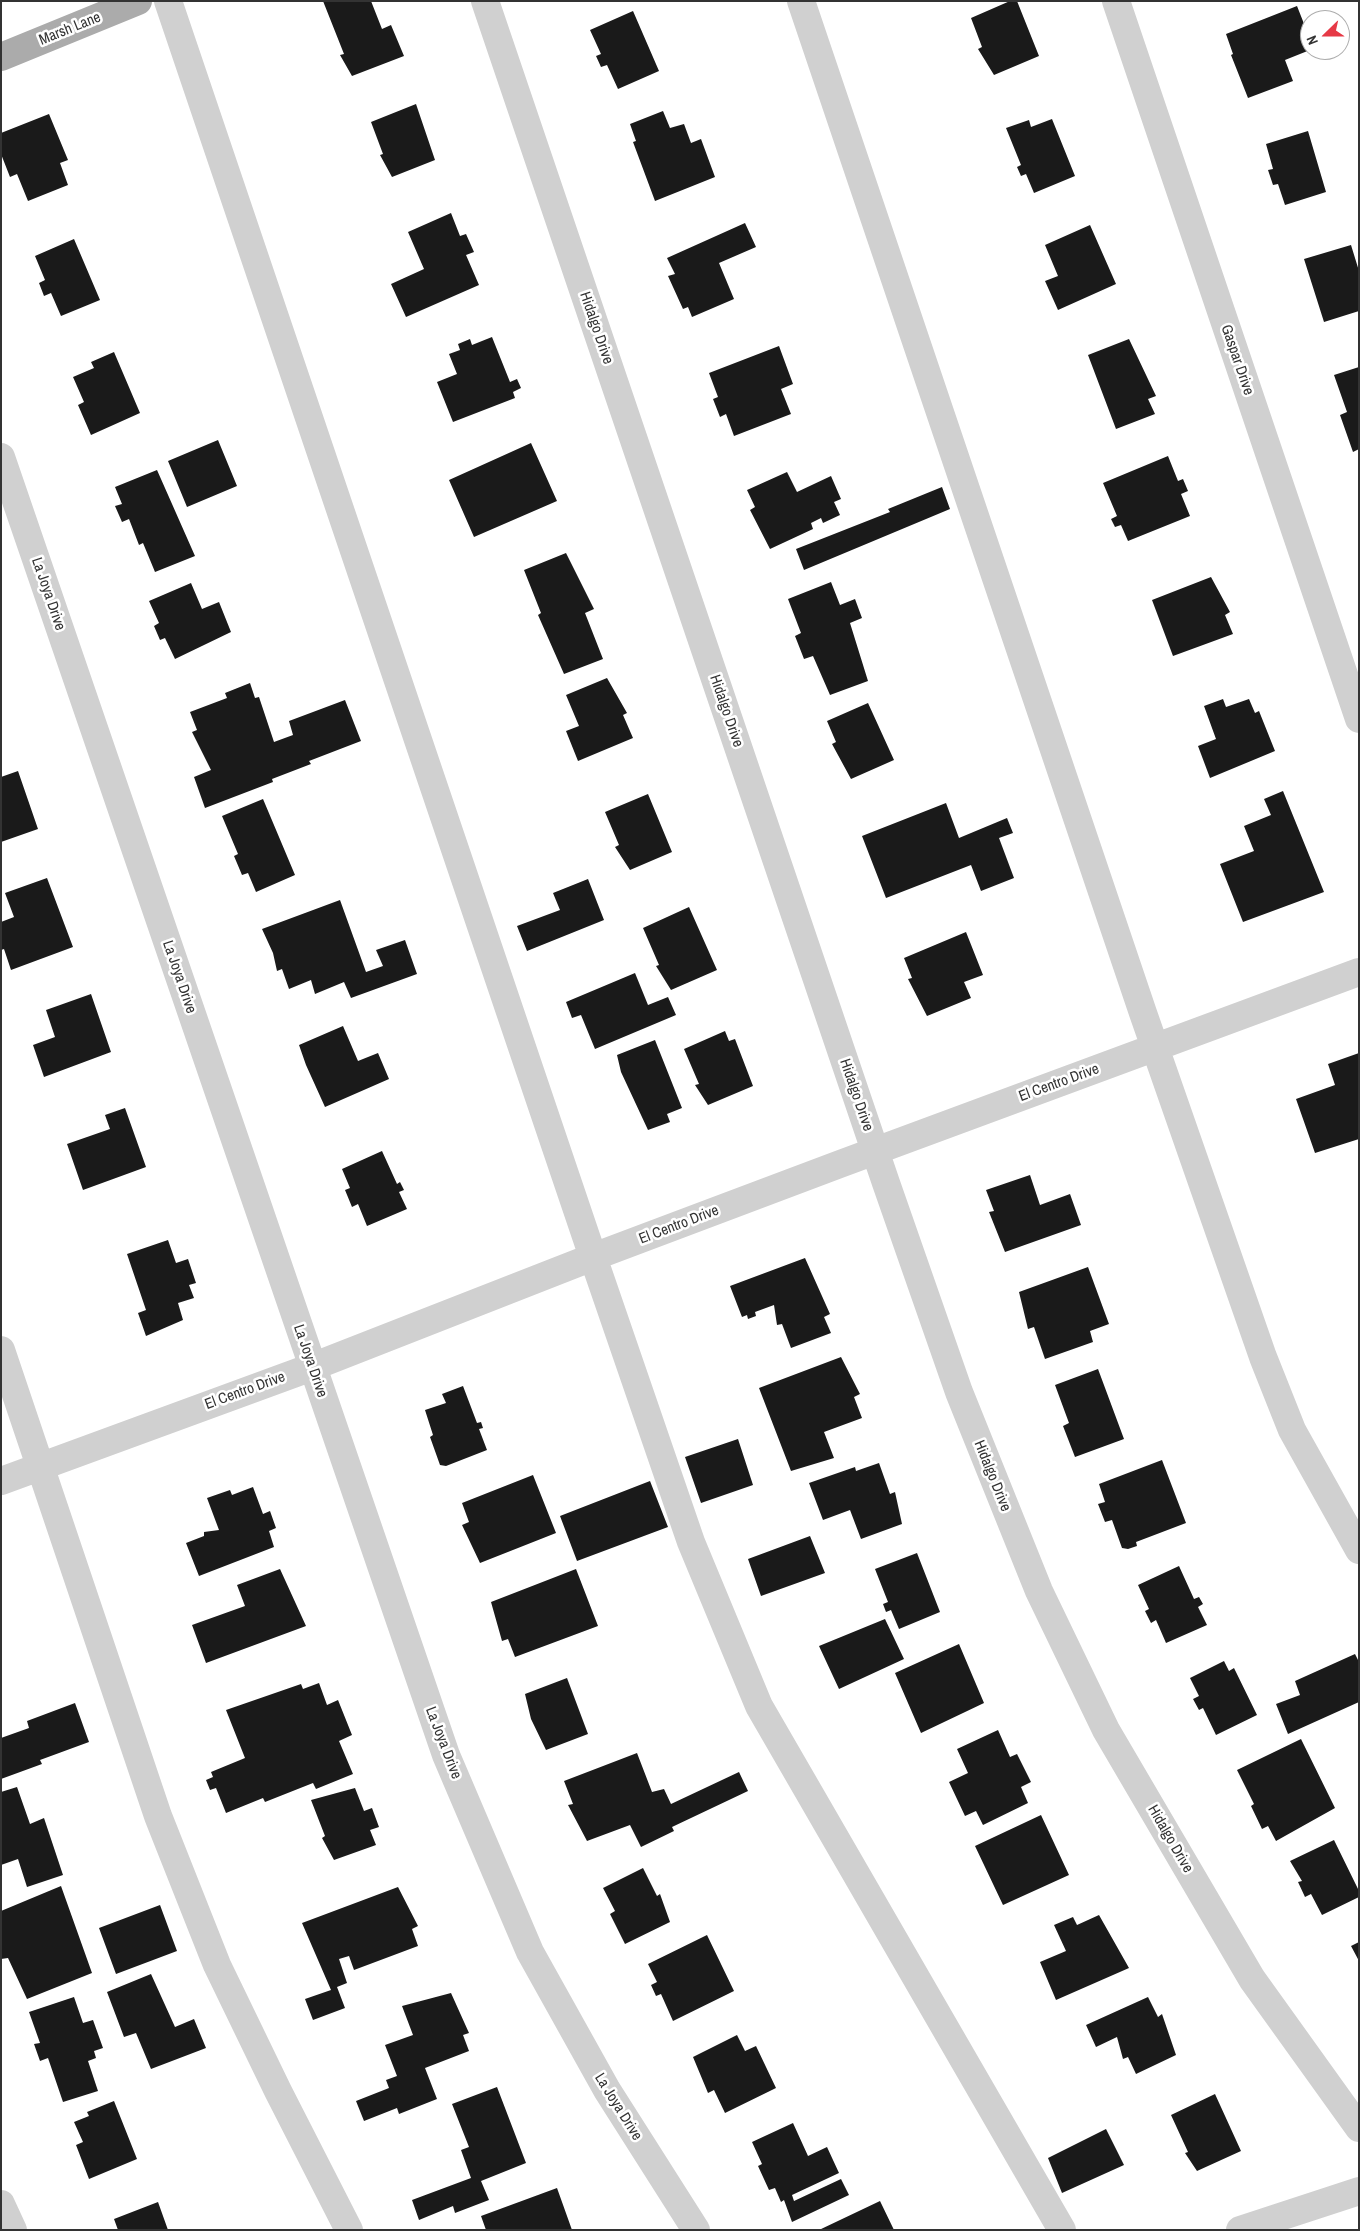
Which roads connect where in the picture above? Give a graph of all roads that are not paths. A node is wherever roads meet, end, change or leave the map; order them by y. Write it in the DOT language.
graph roads {
  1 [pos="138,1"];
  2 [pos="168,1"];
  3 [pos="485,1"];
  4 [pos="801,1"];
  5 [pos="1116,1"];
  6 [pos="1,57"];
  7 [pos="1,457"];
  8 [pos="1359,719"];
  9 [pos="1359,972"];
  10 [pos="1156,1047"];
  11 [pos="875,1151"];
  12 [pos="592,1257"];
  13 [pos="1,1350"];
  14 [pos="312,1367"];
  15 [pos="41,1467"];
  16 [pos="1,1481"];
  17 [pos="1359,1550"];
  18 [pos="1359,2128"];
  19 [pos="1359,2191"];
  20 [pos="1,2204"];
  21 [pos="13,2230"];
  22 [pos="350,2230"];
  23 [pos="696,2230"];
  24 [pos="1062,2230"];
  25 [pos="1240,2230"];
  1 -- 6 [label="main road, Marsh Lane"];
  2 -- 12 [label="street"];
  3 -- 11 [label="street, Hidalgo Drive"];
  4 -- 10 [label="street"];
  5 -- 8 [label="street, Gaspar Drive"];
  7 -- 14 [label="street, La Joya Drive"];
  9 -- 10 [label="street, El Centro Drive"];
  10 -- 11 [label="street, El Centro Drive"];
  10 -- 17 [label="street"];
  11 -- 12 [label="street, El Centro Drive"];
  11 -- 18 [label="street, Hidalgo Drive"];
  12 -- 14 [label="street, El Centro Drive"];
  12 -- 24 [label="street"];
  13 -- 15 [label="street"];
  14 -- 15 [label="street, El Centro Drive"];
  14 -- 23 [label="street, La Joya Drive"];
  15 -- 16 [label="street, El Centro Drive"];
  15 -- 22 [label="street"];
  19 -- 25 [label="street"];
  20 -- 21 [label="street"];
}
